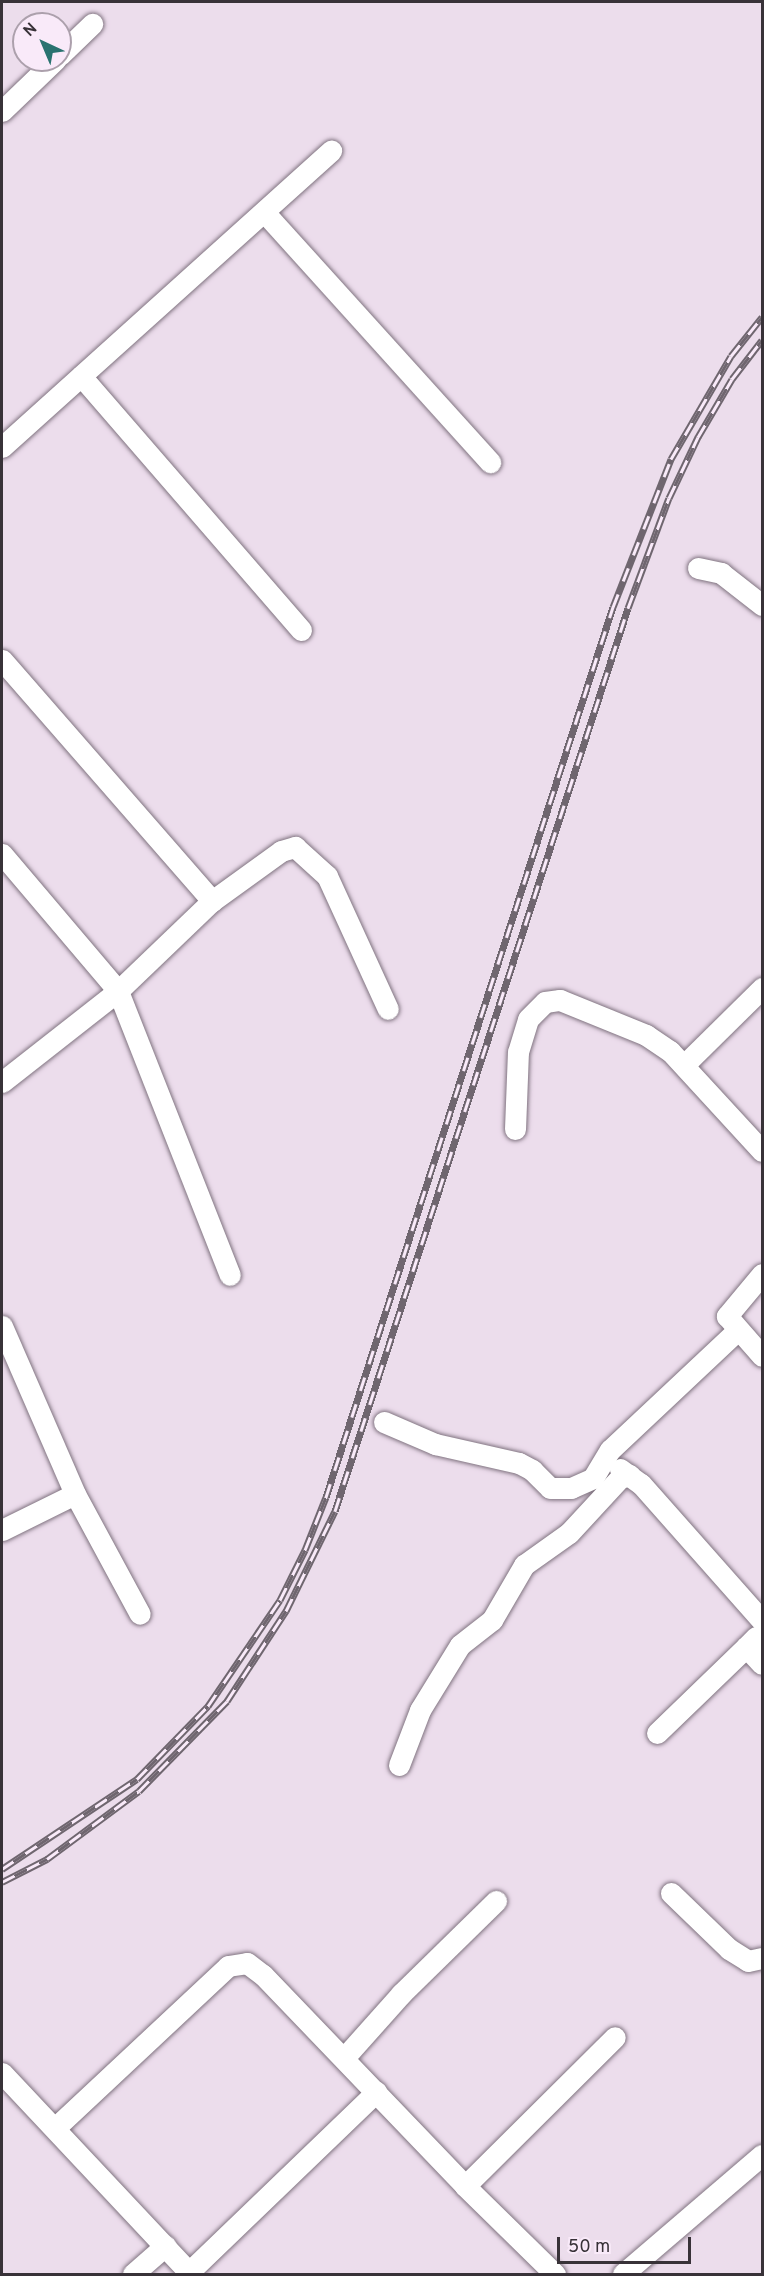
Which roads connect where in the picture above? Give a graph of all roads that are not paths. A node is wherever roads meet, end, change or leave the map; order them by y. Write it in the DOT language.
graph roads {
  1 [pos="92,24"];
  2 [pos="72,43"];
  3 [pos="43,72"];
  4 [pos="2,111"];
  5 [pos="331,151"];
  6 [pos="265,213"];
  7 [pos="81,376"];
  8 [pos="2,447"];
  9 [pos="490,462"];
  10 [pos="698,568"];
  11 [pos="762,605"];
  12 [pos="301,630"];
  13 [pos="2,660"];
  14 [pos="2,854"];
  15 [pos="212,901"];
  16 [pos="762,988"];
  17 [pos="118,992"];
  18 [pos="388,1009"];
  19 [pos="684,1065"];
  20 [pos="2,1082"];
  21 [pos="515,1129"];
  22 [pos="762,1151"];
  23 [pos="762,1274"];
  24 [pos="230,1275"];
  25 [pos="2,1326"];
  26 [pos="738,1330"];
  27 [pos="762,1356"];
  28 [pos="384,1422"];
  29 [pos="602,1466"];
  30 [pos="630,1475"];
  31 [pos="75,1494"];
  32 [pos="2,1530"];
  33 [pos="140,1614"];
  34 [pos="762,1621"];
  35 [pos="762,1630"];
  36 [pos="746,1647"];
  37 [pos="762,1664"];
  38 [pos="657,1733"];
  39 [pos="399,1765"];
  40 [pos="671,1893"];
  41 [pos="496,1901"];
  42 [pos="762,1958"];
  43 [pos="615,2037"];
  44 [pos="344,2058"];
  45 [pos="2,2073"];
  46 [pos="376,2092"];
  47 [pos="55,2128"];
  48 [pos="762,2155"];
  49 [pos="465,2186"];
  50 [pos="165,2246"];
  51 [pos="190,2273"];
  52 [pos="133,2274"];
  53 [pos="555,2274"];
  54 [pos="624,2274"];
  1 -- 2 [label="street"];
  3 -- 4 [label="street"];
  5 -- 6 [label="street"];
  6 -- 7 [label="street"];
  6 -- 9 [label="street"];
  7 -- 8 [label="street"];
  7 -- 12 [label="street"];
  10 -- 11 [label="street"];
  13 -- 15 [label="street"];
  14 -- 17 [label="street"];
  15 -- 17 [label="street"];
  15 -- 18 [label="street"];
  16 -- 19 [label="street"];
  17 -- 20 [label="street"];
  17 -- 24 [label="street"];
  19 -- 21 [label="street"];
  19 -- 22 [label="street"];
  23 -- 26 [label="street"];
  25 -- 31 [label="street"];
  26 -- 27 [label="street"];
  26 -- 29 [label="street"];
  28 -- 29 [label="street"];
  29 -- 30 [label="street"];
  30 -- 34 [label="street"];
  30 -- 39 [label="street"];
  31 -- 32 [label="street"];
  31 -- 33 [label="street"];
  35 -- 36 [label="street"];
  36 -- 37 [label="street"];
  36 -- 38 [label="street"];
  40 -- 42 [label="street"];
  41 -- 44 [label="street"];
  43 -- 49 [label="street"];
  44 -- 46 [label="street"];
  44 -- 47 [label="street"];
  45 -- 47 [label="street"];
  46 -- 49 [label="street"];
  46 -- 51 [label="street"];
  47 -- 50 [label="street"];
  48 -- 54 [label="street"];
  49 -- 53 [label="street"];
  50 -- 51 [label="street"];
  50 -- 52 [label="street"];
}
